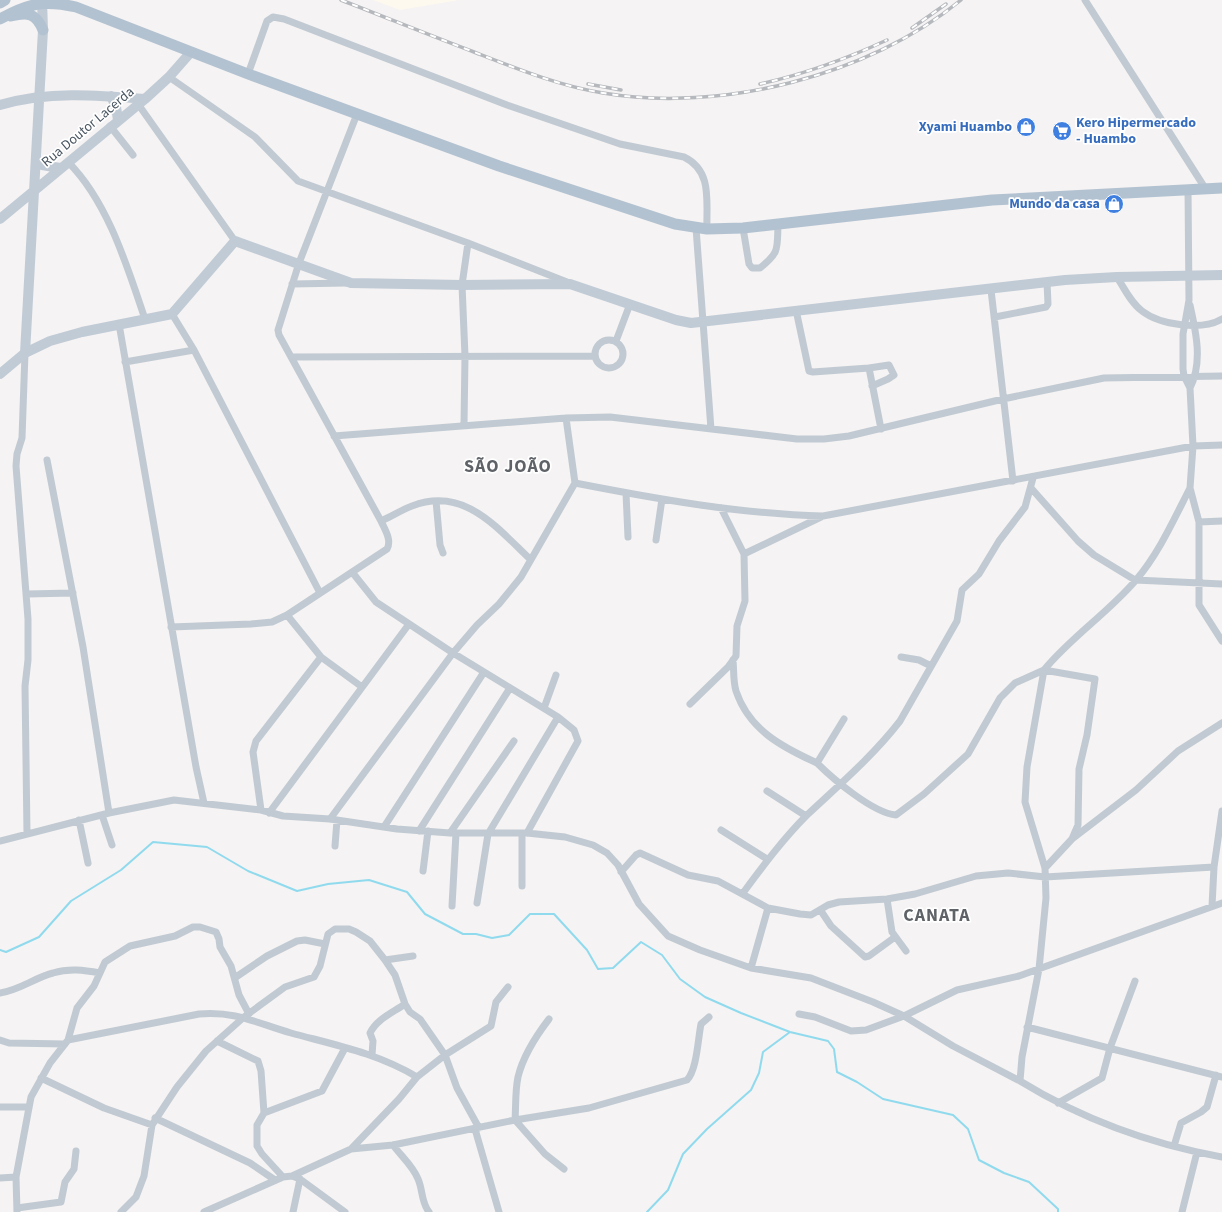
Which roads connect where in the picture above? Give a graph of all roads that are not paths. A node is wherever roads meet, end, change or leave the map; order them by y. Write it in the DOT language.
graph roads {
  1 [pos="5,0"];
  2 [pos="72,0"];
  3 [pos="1085,0"];
  4 [pos="42,1"];
  5 [pos="0,3"];
  6 [pos="94,13"];
  7 [pos="0,19"];
  8 [pos="43,30"];
  9 [pos="191,52"];
  10 [pos="248,74"];
  11 [pos="169,77"];
  12 [pos="111,96"];
  13 [pos="38,97"];
  14 [pos="141,101"];
  15 [pos="0,105"];
  16 [pos="357,114"];
  17 [pos="114,123"];
  18 [pos="132,155"];
  19 [pos="36,159"];
  20 [pos="64,165"];
  21 [pos="1204,188"];
  22 [pos="1222,188"];
  23 [pos="1188,189"];
  24 [pos="34,191"];
  25 [pos="327,193"];
  26 [pos="13,208"];
  27 [pos="0,219"];
  28 [pos="33,220"];
  29 [pos="778,224"];
  30 [pos="696,228"];
  31 [pos="743,228"];
  32 [pos="707,229"];
  33 [pos="235,241"];
  34 [pos="468,243"];
  35 [pos="299,263"];
  36 [pos="1189,274"];
  37 [pos="1222,275"];
  38 [pos="1117,276"];
  39 [pos="1047,282"];
  40 [pos="350,283"];
  41 [pos="292,284"];
  42 [pos="570,284"];
  43 [pos="462,285"];
  44 [pos="991,290"];
  45 [pos="1189,300"];
  46 [pos="630,304"];
  47 [pos="796,310"];
  48 [pos="172,314"];
  49 [pos="995,317"];
  50 [pos="145,319"];
  51 [pos="1222,319"];
  52 [pos="703,321"];
  53 [pos="119,324"];
  54 [pos="1194,325"];
  55 [pos="1184,326"];
  56 [pos="616,341"];
  57 [pos="194,350"];
  58 [pos="25,353"];
  59 [pos="465,356"];
  60 [pos="595,356"];
  61 [pos="292,357"];
  62 [pos="125,362"];
  63 [pos="869,368"];
  64 [pos="0,374"];
  65 [pos="1184,376"];
  66 [pos="1196,376"];
  67 [pos="1222,376"];
  68 [pos="872,386"];
  69 [pos="1190,388"];
  70 [pos="1003,398"];
  71 [pos="566,418"];
  72 [pos="464,425"];
  73 [pos="711,429"];
  74 [pos="881,429"];
  75 [pos="334,436"];
  76 [pos="1222,445"];
  77 [pos="1193,446"];
  78 [pos="47,460"];
  79 [pos="1033,478"];
  80 [pos="1013,481"];
  81 [pos="575,483"];
  82 [pos="1031,488"];
  83 [pos="1190,488"];
  84 [pos="626,493"];
  85 [pos="662,499"];
  86 [pos="436,501"];
  87 [pos="721,508"];
  88 [pos="823,516"];
  89 [pos="381,521"];
  90 [pos="1222,521"];
  91 [pos="1199,522"];
  92 [pos="628,537"];
  93 [pos="656,540"];
  94 [pos="443,553"];
  95 [pos="744,554"];
  96 [pos="530,559"];
  97 [pos="352,572"];
  98 [pos="1136,580"];
  99 [pos="1198,584"];
  100 [pos="1222,584"];
  101 [pos="73,593"];
  102 [pos="320,593"];
  103 [pos="27,594"];
  104 [pos="287,615"];
  105 [pos="408,624"];
  106 [pos="171,627"];
  107 [pos="1222,641"];
  108 [pos="453,653"];
  109 [pos="901,656"];
  110 [pos="321,657"];
  111 [pos="733,660"];
  112 [pos="930,666"];
  113 [pos="1044,670"];
  114 [pos="484,672"];
  115 [pos="556,675"];
  116 [pos="362,687"];
  117 [pos="510,688"];
  118 [pos="690,704"];
  119 [pos="544,708"];
  120 [pos="558,717"];
  121 [pos="844,719"];
  122 [pos="1222,723"];
  123 [pos="514,741"];
  124 [pos="817,763"];
  125 [pos="840,785"];
  126 [pos="767,791"];
  127 [pos="204,803"];
  128 [pos="261,810"];
  129 [pos="1222,811"];
  130 [pos="269,812"];
  131 [pos="109,813"];
  132 [pos="102,815"];
  133 [pos="806,816"];
  134 [pos="79,820"];
  135 [pos="333,820"];
  136 [pos="384,827"];
  137 [pos="721,830"];
  138 [pos="419,831"];
  139 [pos="428,831"];
  140 [pos="453,833"];
  141 [pos="27,834"];
  142 [pos="488,834"];
  143 [pos="524,834"];
  144 [pos="1072,839"];
  145 [pos="0,841"];
  146 [pos="112,845"];
  147 [pos="335,846"];
  148 [pos="767,859"];
  149 [pos="88,863"];
  150 [pos="1214,867"];
  151 [pos="1045,868"];
  152 [pos="423,870"];
  153 [pos="621,872"];
  154 [pos="1045,877"];
  155 [pos="522,886"];
  156 [pos="743,894"];
  157 [pos="886,899"];
  158 [pos="477,903"];
  159 [pos="1222,903"];
  160 [pos="452,906"];
  161 [pos="1212,906"];
  162 [pos="768,908"];
  163 [pos="821,911"];
  164 [pos="895,938"];
  165 [pos="325,944"];
  166 [pos="906,951"];
  167 [pos="413,956"];
  168 [pos="385,960"];
  169 [pos="751,968"];
  170 [pos="1039,969"];
  171 [pos="100,972"];
  172 [pos="236,977"];
  173 [pos="1135,982"];
  174 [pos="508,987"];
  175 [pos="0,993"];
  176 [pos="404,1004"];
  177 [pos="799,1014"];
  178 [pos="246,1016"];
  179 [pos="904,1016"];
  180 [pos="709,1017"];
  181 [pos="548,1020"];
  182 [pos="1027,1027"];
  183 [pos="0,1040"];
  184 [pos="217,1041"];
  185 [pos="67,1042"];
  186 [pos="345,1048"];
  187 [pos="1110,1048"];
  188 [pos="372,1055"];
  189 [pos="445,1055"];
  190 [pos="1219,1076"];
  191 [pos="417,1077"];
  192 [pos="41,1078"];
  193 [pos="1020,1081"];
  194 [pos="1058,1103"];
  195 [pos="29,1107"];
  196 [pos="0,1108"];
  197 [pos="264,1113"];
  198 [pos="515,1120"];
  199 [pos="154,1122"];
  200 [pos="477,1128"];
  201 [pos="393,1146"];
  202 [pos="1174,1146"];
  203 [pos="351,1149"];
  204 [pos="76,1152"];
  205 [pos="1197,1152"];
  206 [pos="1222,1157"];
  207 [pos="564,1169"];
  208 [pos="292,1176"];
  209 [pos="16,1177"];
  210 [pos="284,1177"];
  211 [pos="0,1178"];
  212 [pos="300,1179"];
  213 [pos="275,1180"];
  214 [pos="17,1210"];
  215 [pos="121,1212"];
  216 [pos="204,1212"];
  217 [pos="293,1212"];
  218 [pos="345,1212"];
  219 [pos="429,1212"];
  220 [pos="499,1212"];
  221 [pos="1182,1212"];
  1 -- 5 [label="main road"];
  2 -- 6 [label="main road"];
  3 -- 21 [label="street"];
  4 -- 6 [label="main road"];
  4 -- 7 [label="main road"];
  4 -- 8 [label="street"];
  6 -- 9 [label="main road"];
  7 -- 8 [label="main road"];
  8 -- 13 [label="street"];
  9 -- 10 [label="main road"];
  9 -- 11 [label="street, Rua Doutor Lacerda"];
  10 -- 16 [label="main road"];
  10 -- 32 [label="street"];
  11 -- 14 [label="street, Rua Doutor Lacerda"];
  11 -- 25 [label="street"];
  12 -- 13 [label="street"];
  12 -- 14 [label="street"];
  12 -- 17 [label="street"];
  13 -- 15 [label="street"];
  13 -- 19 [label="street"];
  14 -- 17 [label="street, Rua Doutor Lacerda"];
  14 -- 33 [label="street"];
  16 -- 25 [label="street"];
  16 -- 30 [label="main road"];
  17 -- 18 [label="street"];
  17 -- 20 [label="street, Rua Doutor Lacerda"];
  19 -- 20 [label="street"];
  19 -- 24 [label="street"];
  20 -- 24 [label="street, Rua Doutor Lacerda"];
  20 -- 50 [label="street"];
  21 -- 22 [label="main road"];
  21 -- 23 [label="main road"];
  23 -- 29 [label="main road"];
  23 -- 36 [label="street"];
  24 -- 26 [label="street, Rua Doutor Lacerda"];
  24 -- 28 [label="street"];
  25 -- 34 [label="street"];
  25 -- 35 [label="street"];
  26 -- 27 [label="street, Rua Doutor Lacerda"];
  26 -- 28 [label="street"];
  28 -- 58 [label="street"];
  29 -- 31 [label="main road"];
  29 -- 31 [label="street"];
  30 -- 32 [label="main road"];
  30 -- 52 [label="street"];
  31 -- 32 [label="main road"];
  33 -- 35 [label="street"];
  33 -- 48 [label="street"];
  34 -- 42 [label="street"];
  34 -- 43 [label="street"];
  35 -- 40 [label="street"];
  35 -- 41 [label="street"];
  36 -- 37 [label="street"];
  36 -- 38 [label="street"];
  36 -- 45 [label="street"];
  38 -- 39 [label="street"];
  38 -- 55 [label="street"];
  39 -- 44 [label="street"];
  39 -- 49 [label="street"];
  40 -- 41 [label="street"];
  40 -- 43 [label="street"];
  41 -- 61 [label="street"];
  42 -- 43 [label="street"];
  42 -- 46 [label="street"];
  43 -- 59 [label="street"];
  44 -- 47 [label="street"];
  44 -- 49 [label="street"];
  45 -- 54 [label="street"];
  45 -- 55 [label="street"];
  46 -- 52 [label="street"];
  46 -- 56 [label="street"];
  47 -- 52 [label="street"];
  47 -- 63 [label="street"];
  48 -- 50 [label="street"];
  48 -- 57 [label="street"];
  49 -- 70 [label="street"];
  50 -- 53 [label="street"];
  51 -- 54 [label="street"];
  52 -- 73 [label="street"];
  53 -- 58 [label="street"];
  53 -- 62 [label="street"];
  54 -- 55 [label="street"];
  54 -- 66 [label="street"];
  55 -- 65 [label="street"];
  56 -- 60 [label="street"];
  56 -- 60 [label="street"];
  57 -- 62 [label="street"];
  57 -- 102 [label="street"];
  58 -- 64 [label="street"];
  58 -- 103 [label="street"];
  59 -- 60 [label="street"];
  59 -- 61 [label="street"];
  59 -- 72 [label="street"];
  61 -- 75 [label="street"];
  62 -- 106 [label="street"];
  63 -- 68 [label="street"];
  63 -- 68 [label="street"];
  65 -- 66 [label="street"];
  65 -- 69 [label="street"];
  65 -- 70 [label="street"];
  66 -- 67 [label="street"];
  66 -- 69 [label="street"];
  68 -- 74 [label="street"];
  69 -- 77 [label="street"];
  70 -- 74 [label="street"];
  70 -- 80 [label="street"];
  71 -- 72 [label="street"];
  71 -- 73 [label="street"];
  71 -- 81 [label="street"];
  72 -- 75 [label="street"];
  73 -- 74 [label="street"];
  75 -- 89 [label="street"];
  76 -- 77 [label="street"];
  77 -- 79 [label="street"];
  77 -- 83 [label="street"];
  78 -- 101 [label="street"];
  79 -- 80 [label="street"];
  79 -- 82 [label="street"];
  80 -- 88 [label="street"];
  81 -- 84 [label="street"];
  81 -- 96 [label="street"];
  82 -- 98 [label="street"];
  82 -- 112 [label="street"];
  83 -- 91 [label="street"];
  83 -- 98 [label="street"];
  84 -- 85 [label="street"];
  84 -- 92 [label="street"];
  85 -- 87 [label="street"];
  85 -- 93 [label="street"];
  86 -- 89 [label="street"];
  86 -- 94 [label="street"];
  86 -- 96 [label="street"];
  87 -- 88 [label="street"];
  87 -- 95 [label="street"];
  88 -- 95 [label="street"];
  89 -- 97 [label="street"];
  90 -- 91 [label="street"];
  91 -- 99 [label="street"];
  95 -- 111 [label="street"];
  96 -- 108 [label="street"];
  97 -- 102 [label="street"];
  97 -- 105 [label="street"];
  98 -- 99 [label="street"];
  98 -- 113 [label="street"];
  99 -- 100 [label="street"];
  99 -- 107 [label="street"];
  101 -- 103 [label="street"];
  101 -- 131 [label="street"];
  102 -- 104 [label="street"];
  103 -- 141 [label="street"];
  104 -- 106 [label="street"];
  104 -- 110 [label="street"];
  105 -- 108 [label="street"];
  105 -- 116 [label="street"];
  106 -- 127 [label="street"];
  108 -- 114 [label="street"];
  108 -- 135 [label="street"];
  109 -- 112 [label="street"];
  110 -- 116 [label="street"];
  110 -- 128 [label="street"];
  111 -- 118 [label="street"];
  111 -- 124 [label="street"];
  112 -- 125 [label="street"];
  113 -- 125 [label="street"];
  113 -- 144 [label="street"];
  113 -- 151 [label="street"];
  114 -- 117 [label="street"];
  114 -- 136 [label="street"];
  115 -- 119 [label="street"];
  116 -- 130 [label="street"];
  117 -- 119 [label="street"];
  117 -- 138 [label="street"];
  119 -- 120 [label="street"];
  120 -- 142 [label="street"];
  120 -- 143 [label="street"];
  121 -- 124 [label="street"];
  122 -- 144 [label="street"];
  123 -- 140 [label="street"];
  124 -- 125 [label="street"];
  125 -- 133 [label="street"];
  126 -- 133 [label="street"];
  127 -- 128 [label="street"];
  127 -- 131 [label="street"];
  128 -- 130 [label="street"];
  129 -- 150 [label="street"];
  130 -- 135 [label="street"];
  131 -- 132 [label="street"];
  132 -- 134 [label="street"];
  132 -- 146 [label="street"];
  133 -- 148 [label="street"];
  134 -- 141 [label="street"];
  134 -- 149 [label="street"];
  135 -- 136 [label="street"];
  135 -- 147 [label="street"];
  136 -- 138 [label="street"];
  137 -- 148 [label="street"];
  138 -- 139 [label="street"];
  139 -- 140 [label="street"];
  139 -- 152 [label="street"];
  140 -- 142 [label="street"];
  140 -- 160 [label="street"];
  141 -- 145 [label="street"];
  142 -- 143 [label="street"];
  142 -- 158 [label="street"];
  143 -- 153 [label="street"];
  143 -- 155 [label="street"];
  144 -- 151 [label="street"];
  148 -- 156 [label="street"];
  150 -- 154 [label="street"];
  150 -- 161 [label="street"];
  151 -- 154 [label="street"];
  153 -- 156 [label="street"];
  153 -- 169 [label="street"];
  154 -- 157 [label="street"];
  154 -- 170 [label="street"];
  156 -- 162 [label="street"];
  157 -- 163 [label="street"];
  157 -- 164 [label="street"];
  159 -- 161 [label="street"];
  161 -- 170 [label="street"];
  162 -- 163 [label="street"];
  162 -- 169 [label="street"];
  163 -- 164 [label="street"];
  164 -- 166 [label="street"];
  165 -- 168 [label="street"];
  165 -- 172 [label="street"];
  165 -- 178 [label="street"];
  167 -- 168 [label="street"];
  168 -- 176 [label="street"];
  169 -- 179 [label="street"];
  170 -- 179 [label="street"];
  170 -- 182 [label="street"];
  171 -- 172 [label="street"];
  171 -- 175 [label="street"];
  171 -- 185 [label="street"];
  172 -- 178 [label="street"];
  173 -- 187 [label="street"];
  174 -- 189 [label="street"];
  176 -- 188 [label="street"];
  176 -- 189 [label="street"];
  177 -- 179 [label="street"];
  178 -- 184 [label="street"];
  178 -- 185 [label="street"];
  178 -- 186 [label="street"];
  179 -- 193 [label="street"];
  180 -- 198 [label="street"];
  181 -- 198 [label="street"];
  182 -- 187 [label="street"];
  182 -- 193 [label="street"];
  183 -- 185 [label="street"];
  184 -- 197 [label="street"];
  184 -- 199 [label="street"];
  185 -- 192 [label="street"];
  186 -- 188 [label="street"];
  186 -- 197 [label="street"];
  187 -- 190 [label="street"];
  187 -- 194 [label="street"];
  188 -- 191 [label="street"];
  189 -- 191 [label="street"];
  189 -- 200 [label="street"];
  190 -- 202 [label="street"];
  191 -- 203 [label="street"];
  192 -- 195 [label="street"];
  192 -- 199 [label="street"];
  193 -- 194 [label="street"];
  194 -- 202 [label="street"];
  195 -- 196 [label="street"];
  195 -- 209 [label="street"];
  197 -- 210 [label="street"];
  198 -- 200 [label="street"];
  198 -- 207 [label="street"];
  199 -- 213 [label="street"];
  199 -- 215 [label="street"];
  200 -- 201 [label="street"];
  200 -- 220 [label="street"];
  201 -- 203 [label="street"];
  201 -- 219 [label="street"];
  202 -- 205 [label="street"];
  203 -- 208 [label="street"];
  204 -- 214 [label="street"];
  205 -- 206 [label="street"];
  205 -- 221 [label="street"];
  208 -- 210 [label="street"];
  208 -- 212 [label="street"];
  209 -- 211 [label="street"];
  209 -- 214 [label="street"];
  210 -- 213 [label="street"];
  212 -- 217 [label="street"];
  212 -- 218 [label="street"];
  213 -- 216 [label="street"];
}
